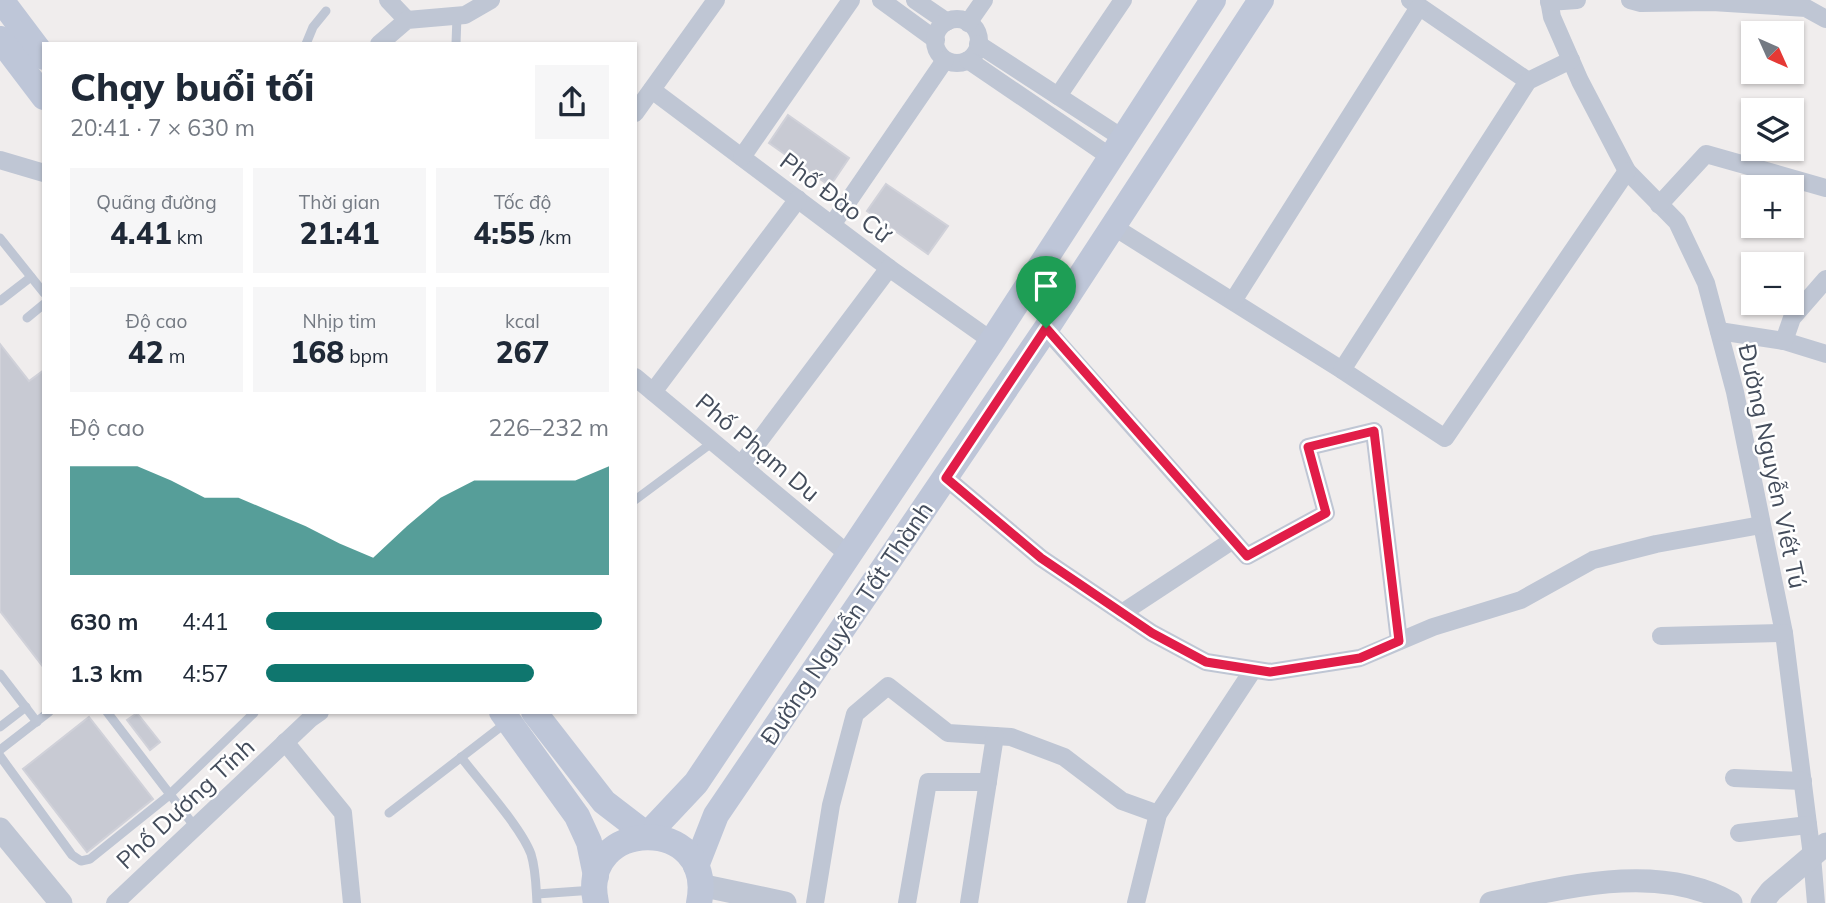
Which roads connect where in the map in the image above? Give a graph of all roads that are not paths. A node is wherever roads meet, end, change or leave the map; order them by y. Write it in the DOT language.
graph roads {
  1 [pos="2,0"];
  2 [pos="388,0"];
  3 [pos="491,0"];
  4 [pos="716,0"];
  5 [pos="851,0"];
  6 [pos="881,0"];
  7 [pos="915,0"];
  8 [pos="984,0"];
  9 [pos="1123,0"];
  10 [pos="1213,0"];
  11 [pos="1261,0"];
  12 [pos="1577,0"];
  13 [pos="1630,0"];
  14 [pos="1549,1"];
  15 [pos="1414,3"];
  16 [pos="326,10"];
  17 [pos="457,16"];
  18 [pos="1825,16"];
  19 [pos="407,20"];
  20 [pos="947,22"];
  21 [pos="968,23"];
  22 [pos="0,39"];
  23 [pos="936,40"];
  24 [pos="307,42"];
  25 [pos="381,42"];
  26 [pos="456,42"];
  27 [pos="978,44"];
  28 [pos="42,54"];
  29 [pos="945,60"];
  30 [pos="968,60"];
  31 [pos="1571,60"];
  32 [pos="1528,81"];
  33 [pos="652,90"];
  34 [pos="42,94"];
  35 [pos="1058,96"];
  36 [pos="637,110"];
  37 [pos="1118,148"];
  38 [pos="742,157"];
  39 [pos="0,160"];
  40 [pos="1151,171"];
  41 [pos="1627,171"];
  42 [pos="42,172"];
  43 [pos="1826,188"];
  44 [pos="798,199"];
  45 [pos="1659,205"];
  46 [pos="832,225"];
  47 [pos="1114,227"];
  48 [pos="0,238"];
  49 [pos="889,268"];
  50 [pos="31,277"];
  51 [pos="1826,279"];
  52 [pos="42,291"];
  53 [pos="1233,301"];
  54 [pos="0,302"];
  55 [pos="42,306"];
  56 [pos="27,317"];
  57 [pos="1046,328"];
  58 [pos="1719,331"];
  59 [pos="992,341"];
  60 [pos="1784,341"];
  61 [pos="1826,354"];
  62 [pos="1342,370"];
  63 [pos="637,379"];
  64 [pos="653,393"];
  65 [pos="713,442"];
  66 [pos="741,465"];
  67 [pos="946,478"];
  68 [pos="637,499"];
  69 [pos="1761,525"];
  70 [pos="1233,540"];
  71 [pos="849,555"];
  72 [pos="1122,613"];
  73 [pos="1784,633"];
  74 [pos="1661,636"];
  75 [pos="1399,641"];
  76 [pos="1253,670"];
  77 [pos="0,674"];
  78 [pos="26,707"];
  79 [pos="47,714"];
  80 [pos="109,714"];
  81 [pos="253,714"];
  82 [pos="318,714"];
  83 [pos="536,714"];
  84 [pos="505,716"];
  85 [pos="37,722"];
  86 [pos="0,727"];
  87 [pos="995,736"];
  88 [pos="285,742"];
  89 [pos="0,750"];
  90 [pos="0,756"];
  91 [pos="461,757"];
  92 [pos="1734,778"];
  93 [pos="988,782"];
  94 [pos="1802,782"];
  95 [pos="170,794"];
  96 [pos="389,813"];
  97 [pos="1158,814"];
  98 [pos="1808,825"];
  99 [pos="195,827"];
  100 [pos="0,828"];
  101 [pos="1739,833"];
  102 [pos="646,835"];
  103 [pos="1819,850"];
  104 [pos="698,885"];
  105 [pos="595,890"];
  106 [pos="537,899"];
  107 [pos="61,903"];
  108 [pos="115,903"];
  109 [pos="352,903"];
  110 [pos="785,903"];
  111 [pos="815,903"];
  112 [pos="907,903"];
  113 [pos="969,903"];
  114 [pos="1136,903"];
  115 [pos="1491,903"];
  116 [pos="1731,903"];
  117 [pos="1762,903"];
  118 [pos="1816,903"];
  1 -- 28 [label="main road"];
  2 -- 19 [label="street"];
  3 -- 17 [label="street"];
  4 -- 33 [label="street"];
  5 -- 38 [label="street"];
  6 -- 23 [label="street"];
  7 -- 20 [label="street"];
  8 -- 21 [label="street"];
  9 -- 35 [label="street"];
  10 -- 37 [label="main road, Đường Nguyễn Tất Thành"];
  11 -- 40 [label="main road, Đường Nguyễn Tất Thành"];
  12 -- 14 [label="street"];
  13 -- 18 [label="street"];
  14 -- 31 [label="street, Đường Nguyễn Viết Tú"];
  15 -- 32 [label="street"];
  15 -- 53 [label="street"];
  16 -- 24 [label="lane"];
  17 -- 19 [label="street"];
  17 -- 26 [label="lane"];
  19 -- 25 [label="street"];
  20 -- 21 [label="street"];
  20 -- 23 [label="street"];
  21 -- 27 [label="street"];
  22 -- 34 [label="main road"];
  23 -- 29 [label="street"];
  27 -- 30 [label="street"];
  27 -- 35 [label="street"];
  29 -- 30 [label="street"];
  29 -- 46 [label="street"];
  30 -- 37 [label="street"];
  31 -- 32 [label="street"];
  31 -- 41 [label="street, Đường Nguyễn Viết Tú"];
  32 -- 62 [label="street"];
  33 -- 36 [label="street"];
  33 -- 38 [label="street, Phố Đào Cừ"];
  35 -- 37 [label="street"];
  37 -- 40 [label="main road"];
  37 -- 59 [label="main road, Đường Nguyễn Tất Thành"];
  38 -- 44 [label="street, Phố Đào Cừ"];
  39 -- 42 [label="street"];
  40 -- 47 [label="main road, Đường Nguyễn Tất Thành"];
  41 -- 45 [label="street, Đường Nguyễn Viết Tú"];
  41 -- 62 [label="street"];
  43 -- 45 [label="street"];
  44 -- 46 [label="street, Phố Đào Cừ"];
  44 -- 64 [label="street"];
  45 -- 58 [label="street, Đường Nguyễn Viết Tú"];
  46 -- 49 [label="street, Phố Đào Cừ"];
  47 -- 53 [label="street"];
  47 -- 57 [label="main road, Đường Nguyễn Tất Thành"];
  48 -- 50 [label="lane"];
  49 -- 59 [label="street, Phố Đào Cừ"];
  49 -- 66 [label="street"];
  50 -- 52 [label="lane"];
  50 -- 54 [label="lane"];
  51 -- 60 [label="street"];
  53 -- 62 [label="street"];
  55 -- 56 [label="lane"];
  57 -- 67 [label="main road, Đường Nguyễn Tất Thành"];
  57 -- 70 [label="street"];
  58 -- 60 [label="street"];
  58 -- 69 [label="street, Đường Nguyễn Viết Tú"];
  59 -- 71 [label="main road, Đường Nguyễn Tất Thành"];
  60 -- 61 [label="street"];
  63 -- 64 [label="street, Phố Phạm Du"];
  64 -- 65 [label="street, Phố Phạm Du"];
  65 -- 66 [label="street, Phố Phạm Du"];
  65 -- 68 [label="lane"];
  66 -- 71 [label="street, Phố Phạm Du"];
  67 -- 72 [label="street"];
  67 -- 104 [label="main road, Đường Nguyễn Tất Thành"];
  69 -- 73 [label="street, Đường Nguyễn Viết Tú"];
  69 -- 75 [label="street"];
  70 -- 72 [label="street"];
  70 -- 75 [label="street"];
  71 -- 102 [label="main road, Đường Nguyễn Tất Thành"];
  72 -- 76 [label="street"];
  73 -- 74 [label="street"];
  73 -- 94 [label="street, Đường Nguyễn Viết Tú"];
  75 -- 76 [label="street"];
  76 -- 97 [label="street"];
  77 -- 78 [label="lane"];
  78 -- 85 [label="lane"];
  78 -- 86 [label="lane"];
  79 -- 85 [label="lane"];
  80 -- 95 [label="lane"];
  81 -- 95 [label="lane"];
  82 -- 88 [label="street, Phố Dương Tĩnh"];
  83 -- 102 [label="main road"];
  84 -- 91 [label="lane"];
  84 -- 105 [label="main road"];
  85 -- 89 [label="lane"];
  87 -- 93 [label="street"];
  87 -- 97 [label="street"];
  87 -- 111 [label="street"];
  88 -- 99 [label="street, Phố Dương Tĩnh"];
  88 -- 109 [label="street"];
  90 -- 95 [label="lane"];
  91 -- 96 [label="lane"];
  91 -- 106 [label="lane"];
  92 -- 94 [label="street"];
  93 -- 112 [label="street"];
  93 -- 113 [label="street"];
  94 -- 98 [label="street, Đường Nguyễn Viết Tú"];
  95 -- 99 [label="lane"];
  97 -- 114 [label="street"];
  98 -- 101 [label="street"];
  98 -- 103 [label="street, Đường Nguyễn Viết Tú"];
  99 -- 108 [label="street, Phố Dương Tĩnh"];
  100 -- 107 [label="street"];
  102 -- 104 [label="main road"];
  102 -- 105 [label="main road"];
  103 -- 117 [label="street"];
  103 -- 118 [label="street, Đường Nguyễn Viết Tú"];
  104 -- 110 [label="street"];
  105 -- 106 [label="lane"];
  115 -- 116 [label="street"];
}
